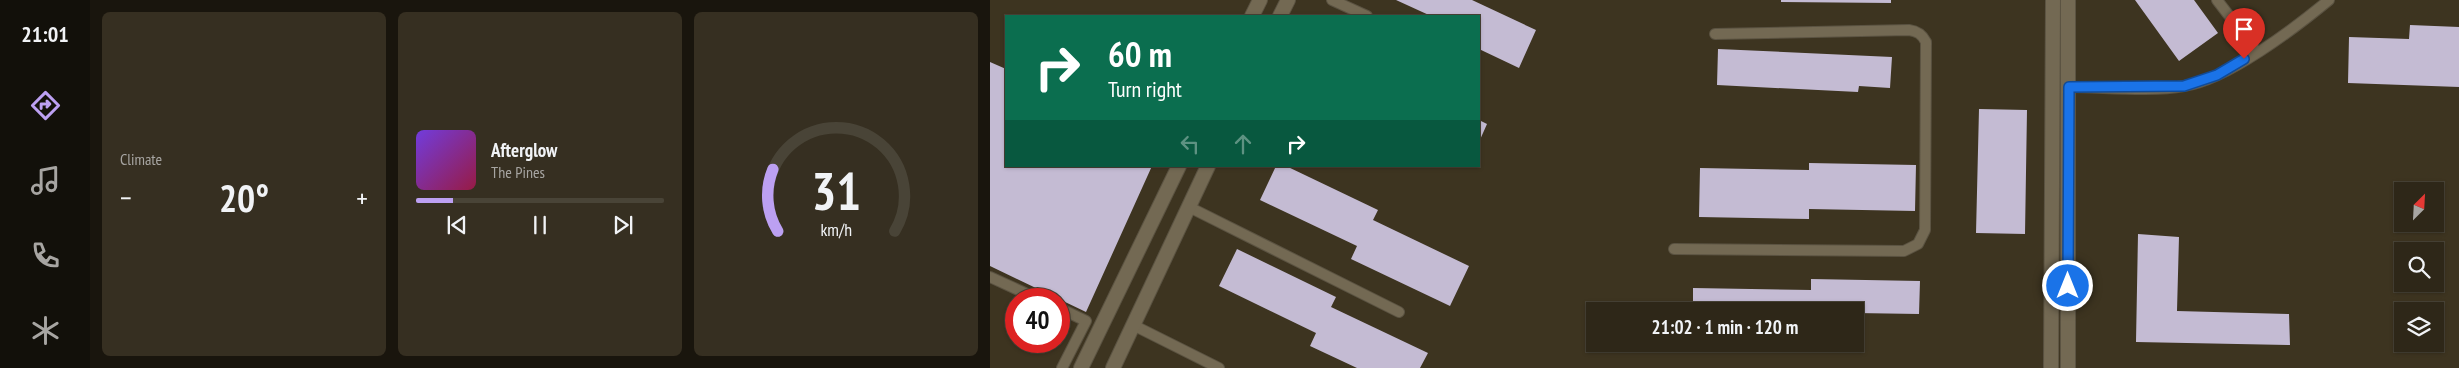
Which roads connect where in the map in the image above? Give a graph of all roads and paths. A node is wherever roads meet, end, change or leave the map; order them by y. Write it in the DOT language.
graph roads {
  1 [pos="1260,0"];
  2 [pos="1288,0"];
  3 [pos="1332,0"];
  4 [pos="2053,0"];
  5 [pos="2068,0"];
  6 [pos="2217,0"];
  7 [pos="2329,0"];
  8 [pos="1252,15"];
  9 [pos="1280,15"];
  10 [pos="1365,15"];
  11 [pos="1714,34"];
  12 [pos="2257,52"];
  13 [pos="2054,87"];
  14 [pos="2069,87"];
  15 [pos="1179,167"];
  16 [pos="1208,167"];
  17 [pos="1189,207"];
  18 [pos="1674,249"];
  19 [pos="990,277"];
  20 [pos="2068,286"];
  21 [pos="2052,287"];
  22 [pos="1014,288"];
  23 [pos="1399,312"];
  24 [pos="1070,313"];
  25 [pos="1133,325"];
  26 [pos="1070,352"];
  27 [pos="1070,353"];
  28 [pos="1062,368"];
  29 [pos="1082,368"];
  30 [pos="1112,368"];
  31 [pos="1219,368"];
  32 [pos="2051,368"];
  33 [pos="2068,368"];
  1 -- 8 [label="street"];
  2 -- 9 [label="street"];
  3 -- 10 [label="lane"];
  4 -- 13 [label="street"];
  5 -- 14 [label="street"];
  6 -- 12 [label="lane"];
  7 -- 12 [label="lane"];
  11 -- 18 [label="lane"];
  12 -- 14 [label="lane"];
  13 -- 14 [label="street"];
  13 -- 21 [label="street"];
  14 -- 20 [label="street"];
  15 -- 29 [label="street"];
  16 -- 17 [label="street"];
  17 -- 23 [label="lane"];
  17 -- 25 [label="street"];
  19 -- 22 [label="lane"];
  20 -- 21 [label="street"];
  20 -- 33 [label="street"];
  21 -- 32 [label="street"];
  24 -- 26 [label="lane"];
  25 -- 30 [label="street"];
  25 -- 31 [label="lane"];
  27 -- 28 [label="lane"];
}
